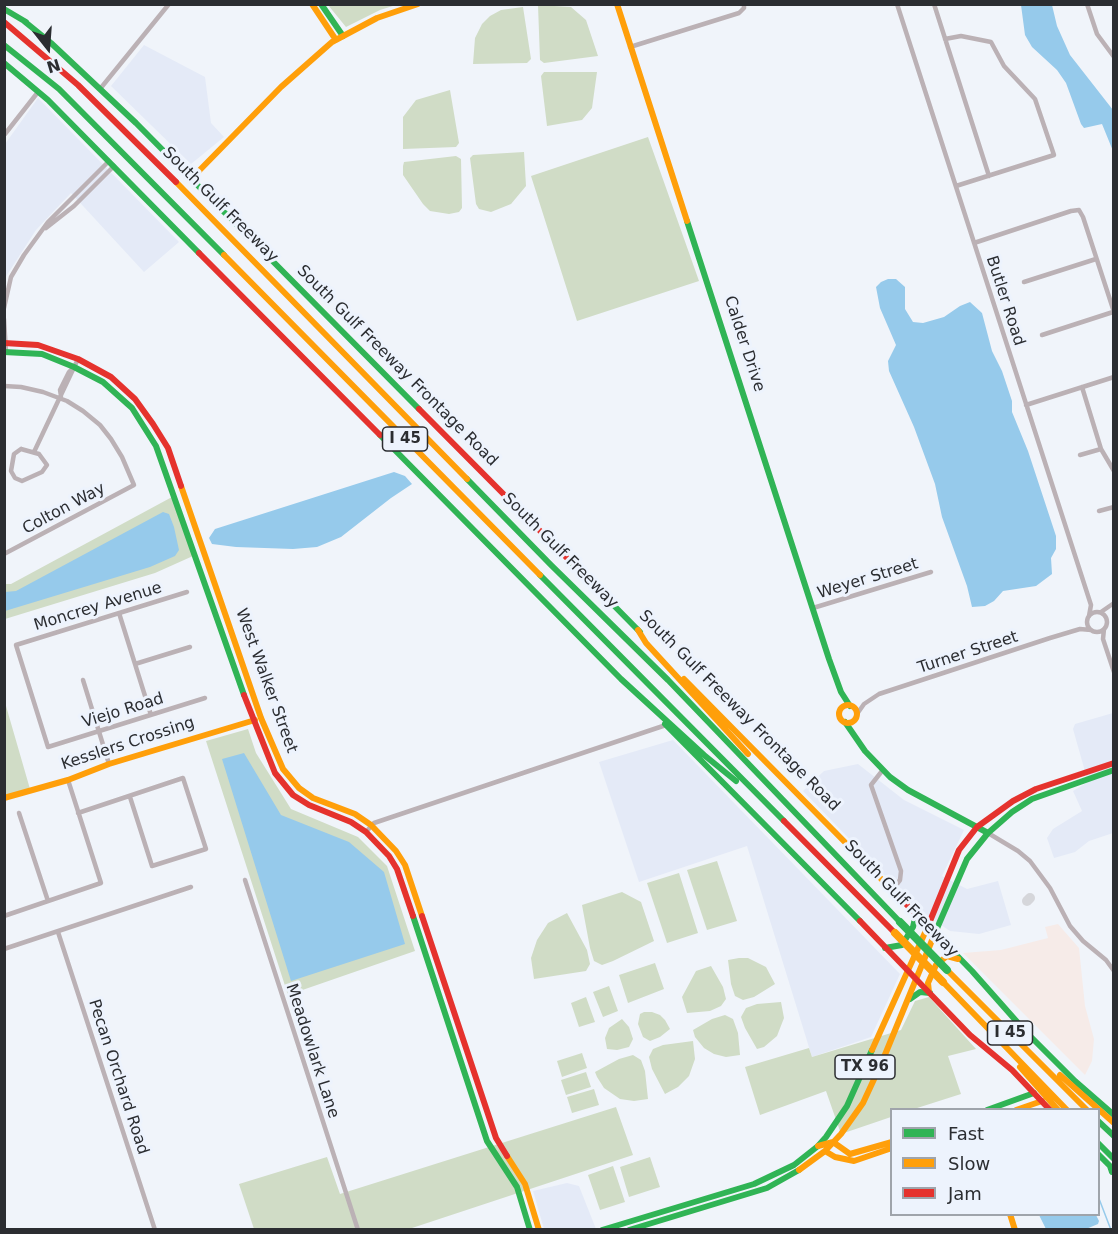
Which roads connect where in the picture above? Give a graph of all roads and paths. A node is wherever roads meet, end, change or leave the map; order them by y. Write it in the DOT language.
graph roads {
  1 [pos="170,4"];
  2 [pos="312,4"];
  3 [pos="321,4"];
  4 [pos="418,4"];
  5 [pos="617,4"];
  6 [pos="744,4"];
  7 [pos="897,4"];
  8 [pos="934,4"];
  9 [pos="1088,4"];
  10 [pos="4,7"];
  11 [pos="4,22"];
  12 [pos="339,38"];
  13 [pos="945,39"];
  14 [pos="4,45"];
  15 [pos="630,47"];
  16 [pos="1113,57"];
  17 [pos="4,63"];
  18 [pos="100,89"];
  19 [pos="38,92"];
  20 [pos="5,134"];
  21 [pos="111,164"];
  22 [pos="989,176"];
  23 [pos="191,179"];
  24 [pos="956,186"];
  25 [pos="974,243"];
  26 [pos="1096,259"];
  27 [pos="1024,282"];
  28 [pos="4,308"];
  29 [pos="1113,312"];
  30 [pos="4,319"];
  31 [pos="1042,335"];
  32 [pos="5,348"];
  33 [pos="76,363"];
  34 [pos="1113,377"];
  35 [pos="4,386"];
  36 [pos="1082,387"];
  37 [pos="60,397"];
  38 [pos="1026,405"];
  39 [pos="14,442"];
  40 [pos="156,446"];
  41 [pos="168,448"];
  42 [pos="18,449"];
  43 [pos="1101,449"];
  44 [pos="34,453"];
  45 [pos="1080,455"];
  46 [pos="1113,471"];
  47 [pos="1113,507"];
  48 [pos="1099,512"];
  49 [pos="4,554"];
  50 [pos="930,572"];
  51 [pos="187,592"];
  52 [pos="1091,605"];
  53 [pos="1111,605"];
  54 [pos="813,608"];
  55 [pos="1100,612"];
  56 [pos="119,613"];
  57 [pos="1089,616"];
  58 [pos="1107,617"];
  59 [pos="222,619"];
  60 [pos="1087,622"];
  61 [pos="1080,629"];
  62 [pos="1104,629"];
  63 [pos="638,630"];
  64 [pos="1093,631"];
  65 [pos="1103,639"];
  66 [pos="190,647"];
  67 [pos="135,664"];
  68 [pos="1113,672"];
  69 [pos="83,680"];
  70 [pos="621,680"];
  71 [pos="842,692"];
  72 [pos="205,699"];
  73 [pos="864,704"];
  74 [pos="840,710"];
  75 [pos="853,711"];
  76 [pos="151,715"];
  77 [pos="257,719"];
  78 [pos="845,722"];
  79 [pos="666,725"];
  80 [pos="99,731"];
  81 [pos="856,738"];
  82 [pos="48,747"];
  83 [pos="1113,763"];
  84 [pos="109,764"];
  85 [pos="1113,770"];
  86 [pos="882,771"];
  87 [pos="68,780"];
  88 [pos="129,797"];
  89 [pos="4,798"];
  90 [pos="19,813"];
  91 [pos="78,813"];
  92 [pos="977,827"];
  93 [pos="368,828"];
  94 [pos="988,833"];
  95 [pos="801,839"];
  96 [pos="848,866"];
  97 [pos="245,880"];
  98 [pos="191,887"];
  99 [pos="893,890"];
  100 [pos="48,901"];
  101 [pos="916,914"];
  102 [pos="4,916"];
  103 [pos="928,926"];
  104 [pos="58,932"];
  105 [pos="935,933"];
  106 [pos="885,948"];
  107 [pos="4,949"];
  108 [pos="961,960"];
  109 [pos="908,970"];
  110 [pos="1113,971"];
  111 [pos="917,979"];
  112 [pos="930,993"];
  113 [pos="906,1003"];
  114 [pos="1015,1055"];
  115 [pos="1035,1058"];
  116 [pos="1034,1093"];
  117 [pos="1042,1101"];
  118 [pos="993,1108"];
  119 [pos="1022,1108"];
  120 [pos="1048,1108"];
  121 [pos="1056,1108"];
  122 [pos="1064,1108"];
  123 [pos="1085,1108"];
  124 [pos="1097,1108"];
  125 [pos="1100,1111"];
  126 [pos="1113,1115"];
  127 [pos="1100,1123"];
  128 [pos="1113,1123"];
  129 [pos="841,1134"];
  130 [pos="1113,1136"];
  131 [pos="833,1142"];
  132 [pos="890,1142"];
  133 [pos="1100,1145"];
  134 [pos="821,1148"];
  135 [pos="890,1148"];
  136 [pos="842,1149"];
  137 [pos="1100,1158"];
  138 [pos="1113,1159"];
  139 [pos="1113,1173"];
  140 [pos="155,1230"];
  141 [pos="358,1230"];
  142 [pos="530,1230"];
  143 [pos="539,1230"];
  144 [pos="602,1230"];
  145 [pos="628,1230"];
  1 -- 18 [label="street"];
  2 -- 12 [label="main road"];
  3 -- 12 [label="main road"];
  4 -- 12 [label="main road"];
  5 -- 15 [label="main road, Calder Drive"];
  6 -- 15 [label="street"];
  7 -- 24 [label="street, Butler Road"];
  8 -- 13 [label="street"];
  9 -- 16 [label="street"];
  10 -- 18 [label="main road, South Gulf Freeway Frontage Road"];
  11 -- 96 [label="main road, South Gulf Freeway / I 45"];
  12 -- 23 [label="main road"];
  13 -- 22 [label="street"];
  13 -- 22 [label="street"];
  14 -- 95 [label="main road, South Gulf Freeway / I 45"];
  15 -- 54 [label="main road, Calder Drive"];
  17 -- 19 [label="main road"];
  18 -- 23 [label="main road, South Gulf Freeway Frontage Road"];
  19 -- 20 [label="street"];
  19 -- 21 [label="main road"];
  21 -- 28 [label="street"];
  21 -- 70 [label="main road"];
  22 -- 24 [label="street"];
  23 -- 63 [label="main road, South Gulf Freeway Frontage Road"];
  24 -- 25 [label="street, Butler Road"];
  25 -- 26 [label="street"];
  25 -- 38 [label="street, Butler Road"];
  26 -- 27 [label="street"];
  26 -- 29 [label="street"];
  29 -- 31 [label="street"];
  30 -- 32 [label="street"];
  32 -- 33 [label="main road, West Walker Street"];
  33 -- 37 [label="street"];
  33 -- 40 [label="main road, West Walker Street"];
  33 -- 41 [label="main road, West Walker Street"];
  34 -- 36 [label="street"];
  35 -- 37 [label="street"];
  36 -- 38 [label="street"];
  36 -- 43 [label="street"];
  37 -- 44 [label="street"];
  37 -- 49 [label="street, Colton Way"];
  38 -- 52 [label="street, Butler Road"];
  39 -- 42 [label="street"];
  40 -- 41 [label="street"];
  40 -- 59 [label="main road, West Walker Street"];
  41 -- 59 [label="main road, West Walker Street"];
  42 -- 44 [label="street"];
  42 -- 44 [label="street"];
  43 -- 45 [label="street"];
  43 -- 46 [label="street"];
  47 -- 48 [label="street"];
  50 -- 54 [label="street, Weyer Street"];
  51 -- 56 [label="street, Moncrey Avenue"];
  52 -- 55 [label="street"];
  52 -- 57 [label="street, Butler Road"];
  53 -- 55 [label="street"];
  53 -- 58 [label="street"];
  54 -- 71 [label="main road, Calder Drive"];
  55 -- 57 [label="street"];
  55 -- 58 [label="street"];
  56 -- 67 [label="street"];
  56 -- 82 [label="street, Moncrey Avenue"];
  57 -- 60 [label="street"];
  58 -- 62 [label="street"];
  59 -- 77 [label="main road, West Walker Street"];
  60 -- 61 [label="street, Turner Street"];
  60 -- 64 [label="street"];
  61 -- 64 [label="street, Turner Street"];
  61 -- 73 [label="street, Turner Street"];
  62 -- 64 [label="street"];
  62 -- 65 [label="street"];
  63 -- 96 [label="main road"];
  63 -- 99 [label="main road, South Gulf Freeway Frontage Road"];
  64 -- 65 [label="street"];
  65 -- 68 [label="street"];
  66 -- 67 [label="street"];
  67 -- 76 [label="street"];
  69 -- 80 [label="street"];
  70 -- 79 [label="main road"];
  70 -- 95 [label="main road"];
  71 -- 74 [label="main road, Calder Drive"];
  71 -- 75 [label="main road, Calder Drive"];
  72 -- 76 [label="street, Viejo Road"];
  73 -- 75 [label="street, Turner Street"];
  73 -- 75 [label="street, Turner Street"];
  74 -- 75 [label="main road"];
  74 -- 78 [label="main road"];
  75 -- 78 [label="main road"];
  75 -- 81 [label="main road, Calder Drive"];
  76 -- 80 [label="street, Viejo Road"];
  77 -- 84 [label="main road, Kesslers Crossing"];
  77 -- 93 [label="main road, West Walker Street"];
  78 -- 81 [label="main road"];
  79 -- 93 [label="street"];
  79 -- 106 [label="main road"];
  80 -- 82 [label="street, Viejo Road"];
  80 -- 84 [label="street"];
  81 -- 86 [label="main road"];
  83 -- 92 [label="main road"];
  84 -- 87 [label="main road, Kesslers Crossing"];
  85 -- 94 [label="main road"];
  86 -- 92 [label="main road"];
  86 -- 99 [label="street"];
  87 -- 89 [label="main road, Kesslers Crossing"];
  87 -- 91 [label="street"];
  88 -- 88 [label="street"];
  88 -- 91 [label="street"];
  90 -- 100 [label="street"];
  91 -- 100 [label="street"];
  92 -- 94 [label="main road"];
  92 -- 103 [label="main road"];
  93 -- 142 [label="main road, West Walker Street"];
  93 -- 143 [label="main road, West Walker Street"];
  94 -- 105 [label="main road"];
  94 -- 110 [label="street"];
  95 -- 114 [label="main road, South Gulf Freeway / I 45, bridge"];
  96 -- 115 [label="main road, South Gulf Freeway / I 45, bridge"];
  97 -- 141 [label="street, Meadowlark Lane"];
  98 -- 104 [label="street"];
  99 -- 101 [label="main road, South Gulf Freeway Frontage Road"];
  100 -- 102 [label="street"];
  101 -- 103 [label="main road, South Gulf Freeway Frontage Road"];
  101 -- 106 [label="main road"];
  103 -- 105 [label="main road, South Gulf Freeway Frontage Road"];
  103 -- 109 [label="main road, TX 96"];
  104 -- 107 [label="street"];
  104 -- 140 [label="street, Pecan Orchard Road"];
  105 -- 108 [label="main road, South Gulf Freeway Frontage Road"];
  105 -- 111 [label="main road, TX 96"];
  106 -- 109 [label="main road"];
  108 -- 112 [label="main road"];
  108 -- 126 [label="main road, South Gulf Freeway Frontage Road"];
  109 -- 111 [label="main road"];
  109 -- 134 [label="main road, TX 96"];
  111 -- 112 [label="main road"];
  111 -- 113 [label="main road, TX 96"];
  112 -- 113 [label="main road"];
  112 -- 116 [label="main road"];
  113 -- 129 [label="main road, TX 96"];
  114 -- 121 [label="main road"];
  114 -- 122 [label="main road, South Gulf Freeway / I 45"];
  115 -- 123 [label="main road, South Gulf Freeway / I 45"];
  115 -- 124 [label="main road"];
  116 -- 117 [label="main road"];
  116 -- 118 [label="main road"];
  117 -- 119 [label="main road"];
  117 -- 120 [label="main road"];
  125 -- 128 [label="main road"];
  127 -- 130 [label="main road"];
  129 -- 131 [label="main road, TX 96"];
  129 -- 136 [label="street"];
  131 -- 134 [label="main road, TX 96"];
  131 -- 136 [label="main road"];
  132 -- 136 [label="main road"];
  133 -- 138 [label="main road"];
  134 -- 135 [label="main road"];
  134 -- 144 [label="main road, TX 96"];
  134 -- 145 [label="main road, TX 96"];
  137 -- 139 [label="main road"];
}
